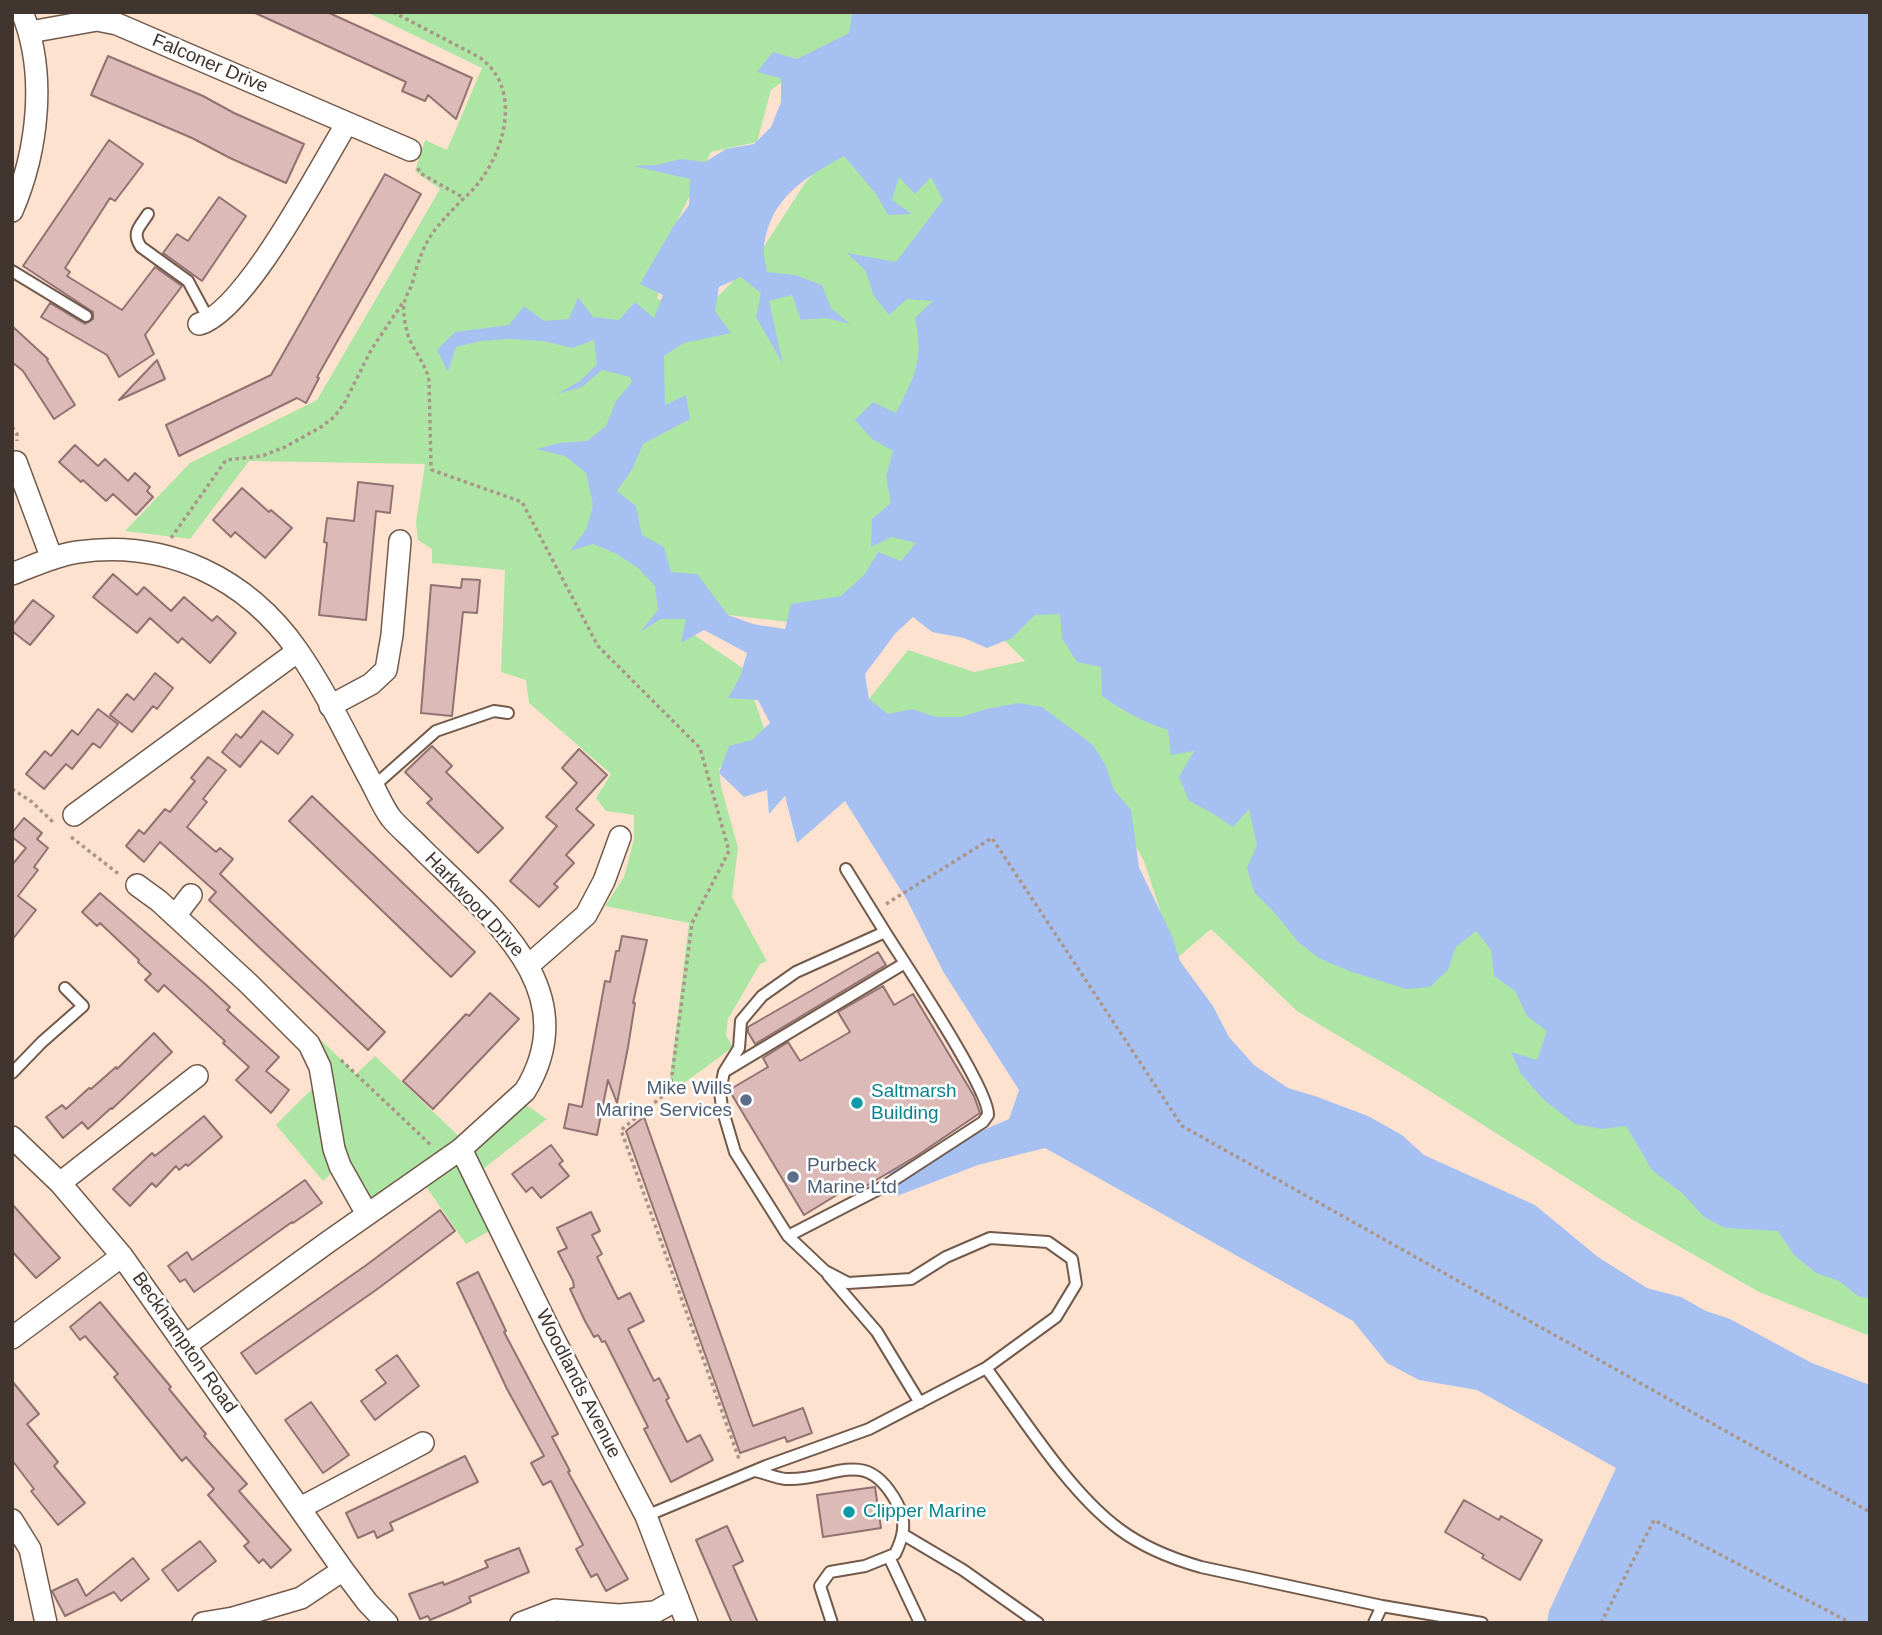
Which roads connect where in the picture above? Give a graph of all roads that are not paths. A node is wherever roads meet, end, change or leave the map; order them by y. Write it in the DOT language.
graph roads {
  1 [pos="22,12"];
  2 [pos="30,32"];
  3 [pos="347,123"];
  4 [pos="410,150"];
  5 [pos="12,211"];
  6 [pos="148,214"];
  7 [pos="12,271"];
  8 [pos="86,316"];
  9 [pos="204,323"];
  10 [pos="16,462"];
  11 [pos="400,541"];
  12 [pos="52,559"];
  13 [pos="12,574"];
  14 [pos="298,651"];
  15 [pos="330,706"];
  16 [pos="508,713"];
  17 [pos="374,786"];
  18 [pos="74,815"];
  19 [pos="620,837"];
  20 [pos="846,869"];
  21 [pos="137,885"];
  22 [pos="191,895"];
  23 [pos="175,915"];
  24 [pos="884,932"];
  25 [pos="905,963"];
  26 [pos="529,965"];
  27 [pos="65,988"];
  28 [pos="724,1072"];
  29 [pos="12,1073"];
  30 [pos="197,1076"];
  31 [pos="12,1137"];
  32 [pos="453,1154"];
  33 [pos="60,1183"];
  34 [pos="367,1214"];
  35 [pos="788,1236"];
  36 [pos="122,1256"];
  37 [pos="825,1271"];
  38 [pos="12,1338"];
  39 [pos="186,1345"];
  40 [pos="986,1368"];
  41 [pos="920,1403"];
  42 [pos="422,1443"];
  43 [pos="750,1473"];
  44 [pos="300,1508"];
  45 [pos="646,1516"];
  46 [pos="12,1520"];
  47 [pos="904,1535"];
  48 [pos="889,1557"];
  49 [pos="343,1570"];
  50 [pos="678,1599"];
  51 [pos="1382,1606"];
  52 [pos="46,1623"];
  53 [pos="203,1623"];
  54 [pos="387,1623"];
  55 [pos="522,1623"];
  56 [pos="687,1623"];
  57 [pos="832,1623"];
  58 [pos="920,1623"];
  59 [pos="1038,1623"];
  60 [pos="1374,1623"];
  61 [pos="1482,1623"];
  1 -- 2 [label="street"];
  2 -- 3 [label="street, Falconer Drive"];
  2 -- 5 [label="street"];
  3 -- 4 [label="street, Falconer Drive"];
  3 -- 9 [label="street"];
  6 -- 9 [label="lane"];
  7 -- 8 [label="lane"];
  10 -- 12 [label="street"];
  11 -- 15 [label="street"];
  12 -- 13 [label="street, Harkwood Drive"];
  12 -- 14 [label="street, Harkwood Drive"];
  14 -- 15 [label="street, Harkwood Drive"];
  14 -- 18 [label="street"];
  15 -- 17 [label="street, Harkwood Drive"];
  16 -- 17 [label="lane"];
  17 -- 26 [label="street, Harkwood Drive"];
  19 -- 26 [label="street"];
  20 -- 24 [label="lane"];
  21 -- 23 [label="street"];
  22 -- 23 [label="street"];
  23 -- 34 [label="street"];
  24 -- 25 [label="lane"];
  24 -- 28 [label="lane"];
  25 -- 28 [label="lane"];
  25 -- 35 [label="lane"];
  26 -- 32 [label="street, Harkwood Drive"];
  27 -- 29 [label="lane"];
  28 -- 35 [label="lane"];
  30 -- 33 [label="street"];
  31 -- 33 [label="street, Beckhampton Road"];
  32 -- 34 [label="street, Harkwood Drive"];
  32 -- 45 [label="street, Woodlands Avenue"];
  33 -- 36 [label="street, Beckhampton Road"];
  34 -- 39 [label="street, Harkwood Drive"];
  35 -- 37 [label="lane"];
  36 -- 38 [label="street"];
  36 -- 39 [label="street, Beckhampton Road"];
  37 -- 40 [label="lane"];
  37 -- 41 [label="lane"];
  39 -- 44 [label="street, Beckhampton Road"];
  40 -- 41 [label="lane"];
  40 -- 51 [label="lane"];
  41 -- 43 [label="lane"];
  42 -- 44 [label="street"];
  43 -- 45 [label="lane"];
  43 -- 47 [label="lane"];
  44 -- 49 [label="street, Beckhampton Road"];
  45 -- 50 [label="street, Woodlands Avenue"];
  46 -- 52 [label="street"];
  47 -- 48 [label="lane"];
  47 -- 59 [label="lane"];
  48 -- 57 [label="lane"];
  48 -- 58 [label="lane"];
  49 -- 53 [label="street"];
  49 -- 54 [label="street, Beckhampton Road"];
  50 -- 55 [label="street"];
  50 -- 56 [label="street, Woodlands Avenue"];
  51 -- 60 [label="lane"];
  51 -- 61 [label="lane"];
}
